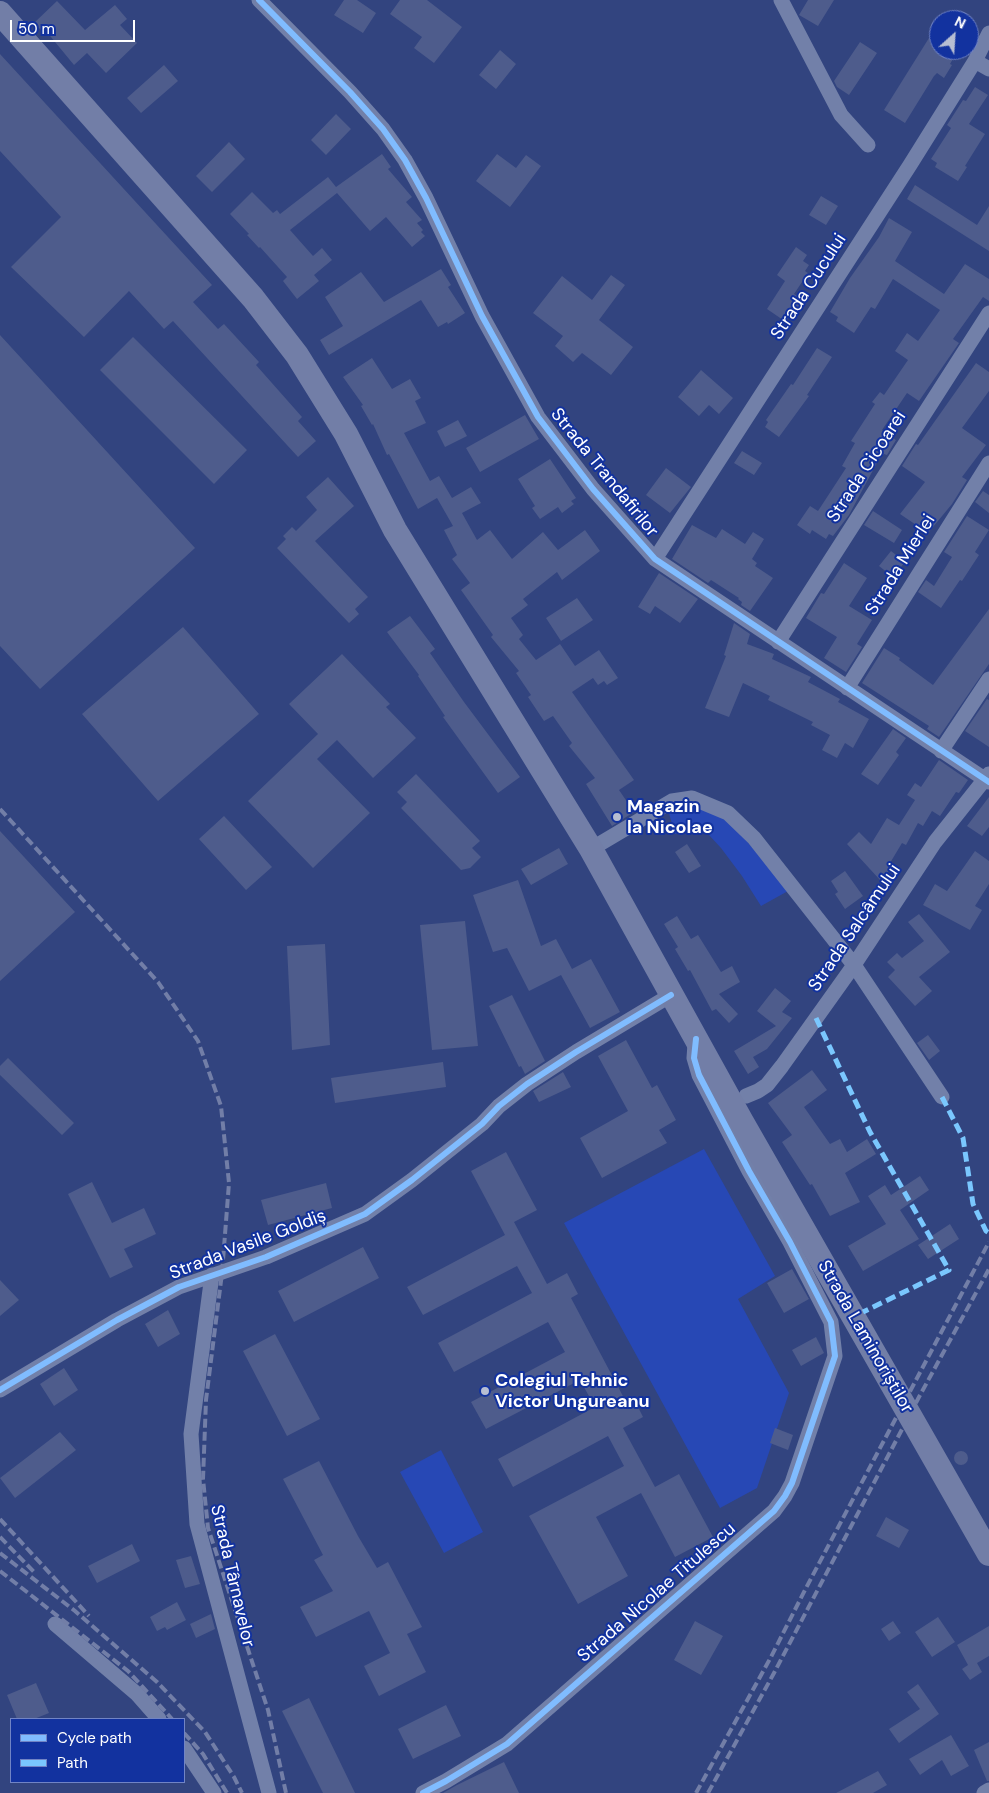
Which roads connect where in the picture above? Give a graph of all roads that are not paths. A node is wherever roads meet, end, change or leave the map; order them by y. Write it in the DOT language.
graph roads {
  1 [pos="259,0"];
  2 [pos="781,0"];
  3 [pos="0,13"];
  4 [pos="989,32"];
  5 [pos="975,61"];
  6 [pos="989,69"];
  7 [pos="868,145"];
  8 [pos="989,313"];
  9 [pos="989,463"];
  10 [pos="655,559"];
  11 [pos="778,642"];
  12 [pos="989,679"];
  13 [pos="847,688"];
  14 [pos="941,751"];
  15 [pos="988,779"];
  16 [pos="591,849"];
  17 [pos="854,965"];
  18 [pos="671,995"];
  19 [pos="696,1040"];
  20 [pos="746,1096"];
  21 [pos="942,1097"];
  22 [pos="212,1274"];
  23 [pos="0,1390"];
  24 [pos="989,1554"];
  25 [pos="55,1624"];
  26 [pos="158,1718"];
  27 [pos="185,1750"];
  28 [pos="989,1790"];
  29 [pos="214,1793"];
  30 [pos="269,1793"];
  31 [pos="423,1793"];
  32 [pos="984,1793"];
  1 -- 10 [label="street, Strada Trandafirilor"];
  2 -- 7 [label="street"];
  3 -- 16 [label="main road, Strada Laminoriștilor"];
  4 -- 5 [label="street, Strada Cucului"];
  5 -- 6 [label="street"];
  5 -- 10 [label="street, Strada Cucului"];
  8 -- 11 [label="street, Strada Cicoarei"];
  9 -- 13 [label="street, Strada Mierlei"];
  10 -- 11 [label="street, Strada Trandafirilor"];
  11 -- 13 [label="street, Strada Trandafirilor"];
  12 -- 14 [label="street"];
  13 -- 14 [label="street, Strada Trandafirilor"];
  14 -- 15 [label="street, Strada Trandafirilor"];
  15 -- 17 [label="street, Strada Salcâmului"];
  16 -- 17 [label="street"];
  16 -- 18 [label="main road, Strada Laminoriștilor"];
  17 -- 20 [label="street, Strada Salcâmului"];
  17 -- 21 [label="street"];
  18 -- 19 [label="main road, Strada Laminoriștilor"];
  18 -- 22 [label="street, Strada Vasile Goldiș"];
  19 -- 24 [label="main road, Strada Laminoriștilor"];
  19 -- 31 [label="street, Strada Nicolae Titulescu"];
  22 -- 23 [label="street, Strada Vasile Goldiș"];
  22 -- 30 [label="street, Strada Târnavelor"];
  25 -- 26 [label="street"];
  27 -- 29 [label="street"];
  28 -- 32 [label="street"];
}
